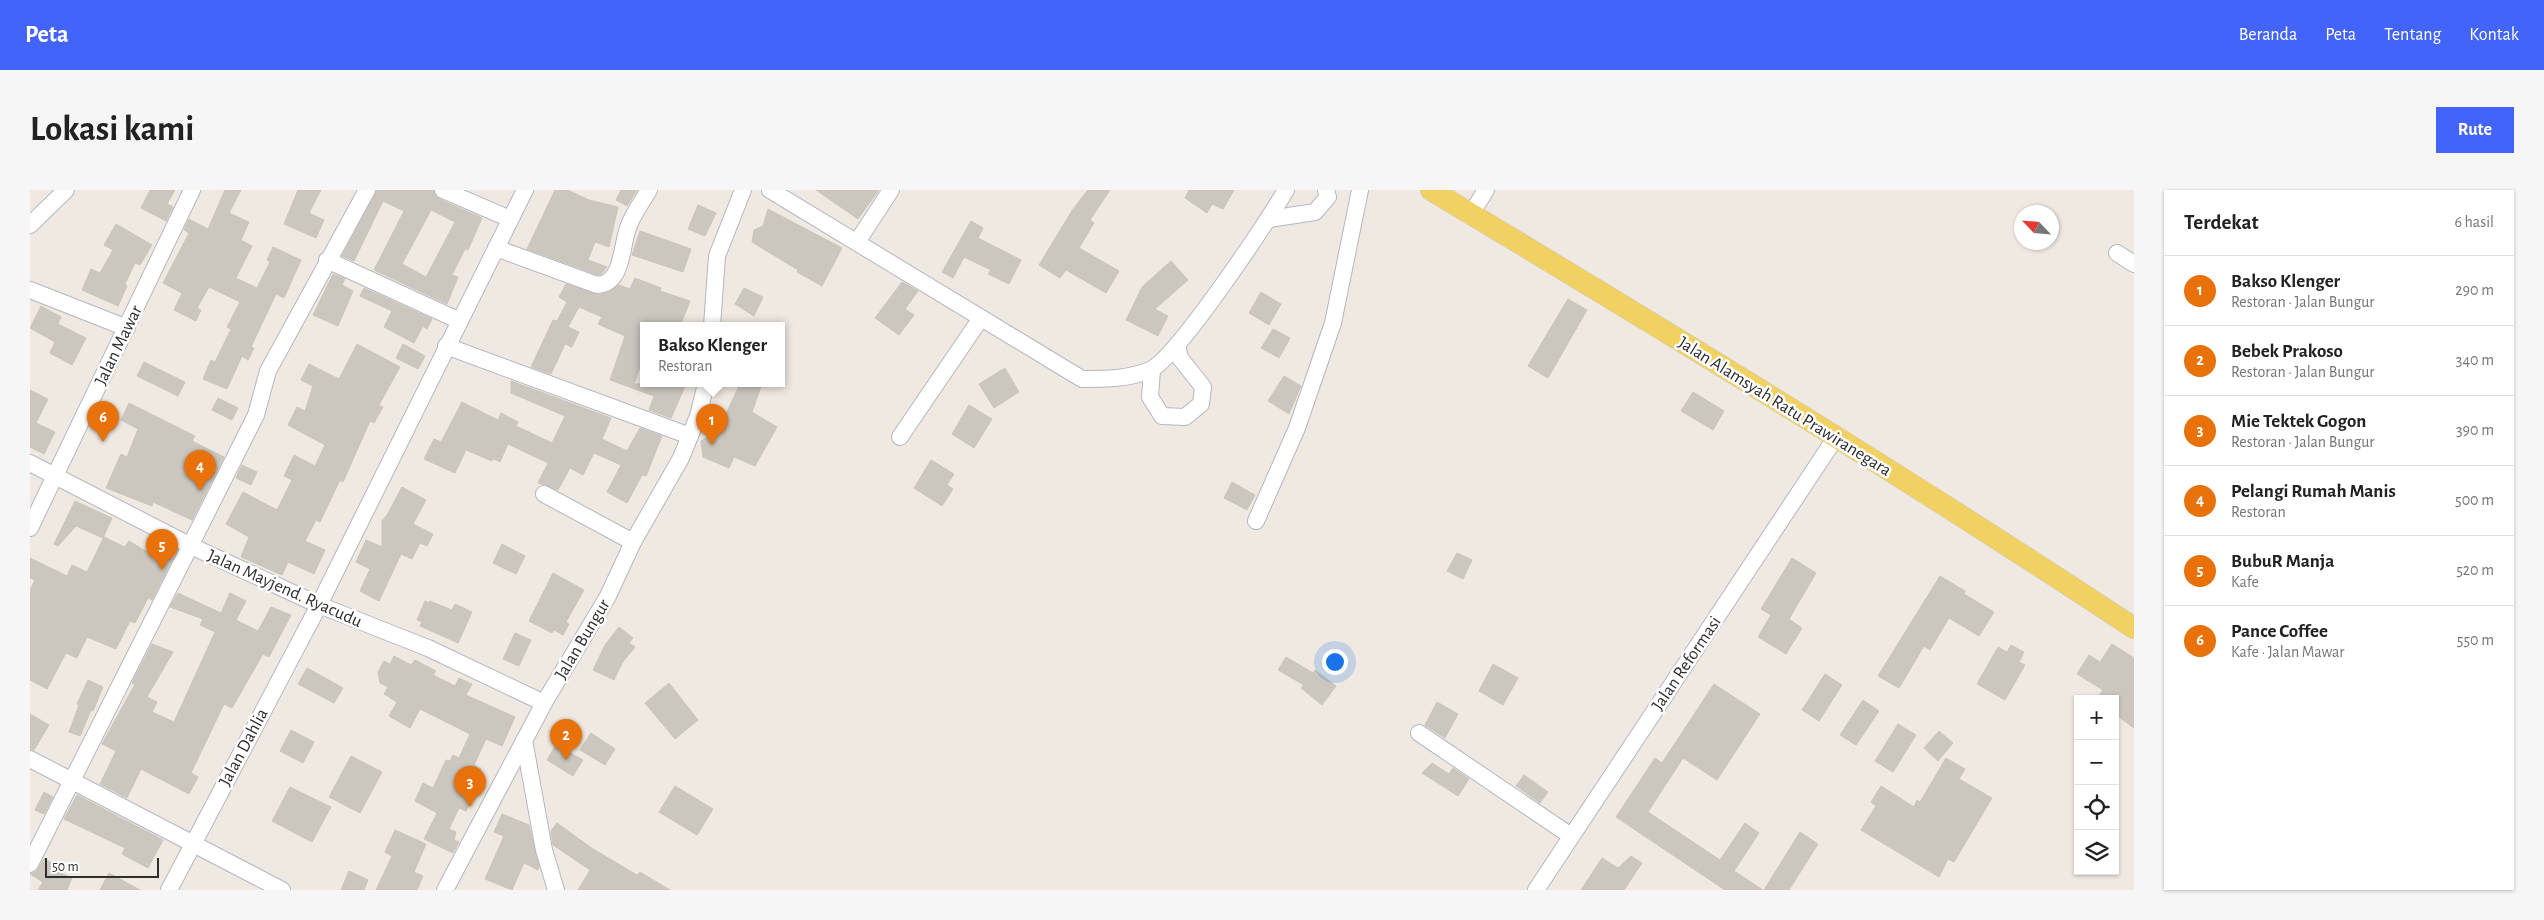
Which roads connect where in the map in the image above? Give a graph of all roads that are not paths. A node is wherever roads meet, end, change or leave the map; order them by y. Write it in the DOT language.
graph roads {
  1 [pos="66,190"];
  2 [pos="192,190"];
  3 [pos="366,190"];
  4 [pos="443,190"];
  5 [pos="525,190"];
  6 [pos="649,190"];
  7 [pos="743,190"];
  8 [pos="770,190"];
  9 [pos="891,190"];
  10 [pos="1286,190"];
  11 [pos="1326,190"];
  12 [pos="1360,190"];
  13 [pos="1431,190"];
  14 [pos="1486,190"];
  15 [pos="1471,214"];
  16 [pos="510,219"];
  17 [pos="1269,219"];
  18 [pos="30,225"];
  19 [pos="857,242"];
  20 [pos="496,248"];
  21 [pos="2117,253"];
  22 [pos="327,260"];
  23 [pos="2134,264"];
  24 [pos="30,290"];
  25 [pos="981,318"];
  26 [pos="460,321"];
  27 [pos="712,322"];
  28 [pos="126,328"];
  29 [pos="446,346"];
  30 [pos="1176,346"];
  31 [pos="1152,370"];
  32 [pos="705,387"];
  33 [pos="690,436"];
  34 [pos="900,437"];
  35 [pos="1836,437"];
  36 [pos="30,463"];
  37 [pos="56,476"];
  38 [pos="544,494"];
  39 [pos="1256,521"];
  40 [pos="30,528"];
  41 [pos="633,542"];
  42 [pos="191,546"];
  43 [pos="319,605"];
  44 [pos="2134,628"];
  45 [pos="544,703"];
  46 [pos="1419,733"];
  47 [pos="524,740"];
  48 [pos="30,759"];
  49 [pos="73,781"];
  50 [pos="1571,836"];
  51 [pos="193,842"];
  52 [pos="30,864"];
  53 [pos="169,890"];
  54 [pos="282,890"];
  55 [pos="445,890"];
  56 [pos="556,890"];
  57 [pos="1536,890"];
  1 -- 18 [label="street"];
  2 -- 28 [label="street, Jalan Mawar"];
  3 -- 22 [label="street"];
  4 -- 16 [label="street"];
  5 -- 16 [label="street, Jalan Dahlia"];
  6 -- 20 [label="street"];
  7 -- 27 [label="street"];
  8 -- 19 [label="street"];
  9 -- 19 [label="street"];
  10 -- 17 [label="street"];
  11 -- 17 [label="street"];
  12 -- 39 [label="street"];
  13 -- 15 [label="main road, Jalan Alamsyah Ratu Prawiranegara"];
  14 -- 15 [label="street"];
  15 -- 35 [label="main road, Jalan Alamsyah Ratu Prawiranegara"];
  16 -- 20 [label="street, Jalan Dahlia"];
  17 -- 30 [label="street"];
  19 -- 25 [label="street"];
  20 -- 26 [label="street, Jalan Dahlia"];
  21 -- 23 [label="street"];
  22 -- 26 [label="street"];
  22 -- 42 [label="street"];
  24 -- 28 [label="street"];
  25 -- 31 [label="street"];
  25 -- 34 [label="street"];
  26 -- 29 [label="street, Jalan Dahlia"];
  28 -- 37 [label="street, Jalan Mawar"];
  29 -- 33 [label="street"];
  29 -- 43 [label="street, Jalan Dahlia"];
  30 -- 31 [label="street"];
  30 -- 31 [label="street"];
  32 -- 33 [label="street, Jalan Bungur"];
  33 -- 41 [label="street, Jalan Bungur"];
  35 -- 44 [label="main road, Jalan Alamsyah Ratu Prawiranegara"];
  35 -- 50 [label="street, Jalan Reformasi"];
  36 -- 37 [label="street, Jalan Mayjend. Ryacudu"];
  37 -- 40 [label="street, Jalan Mawar"];
  37 -- 42 [label="street, Jalan Mayjend. Ryacudu"];
  38 -- 41 [label="street"];
  41 -- 45 [label="street, Jalan Bungur"];
  42 -- 43 [label="street, Jalan Mayjend. Ryacudu"];
  42 -- 49 [label="street"];
  43 -- 45 [label="street, Jalan Mayjend. Ryacudu"];
  43 -- 51 [label="street, Jalan Dahlia"];
  45 -- 47 [label="street, Jalan Bungur"];
  46 -- 50 [label="street"];
  47 -- 55 [label="street, Jalan Bungur"];
  47 -- 56 [label="street"];
  48 -- 49 [label="street"];
  49 -- 51 [label="street"];
  49 -- 52 [label="street"];
  50 -- 57 [label="street, Jalan Reformasi"];
  51 -- 53 [label="street, Jalan Dahlia"];
  51 -- 54 [label="street"];
}
